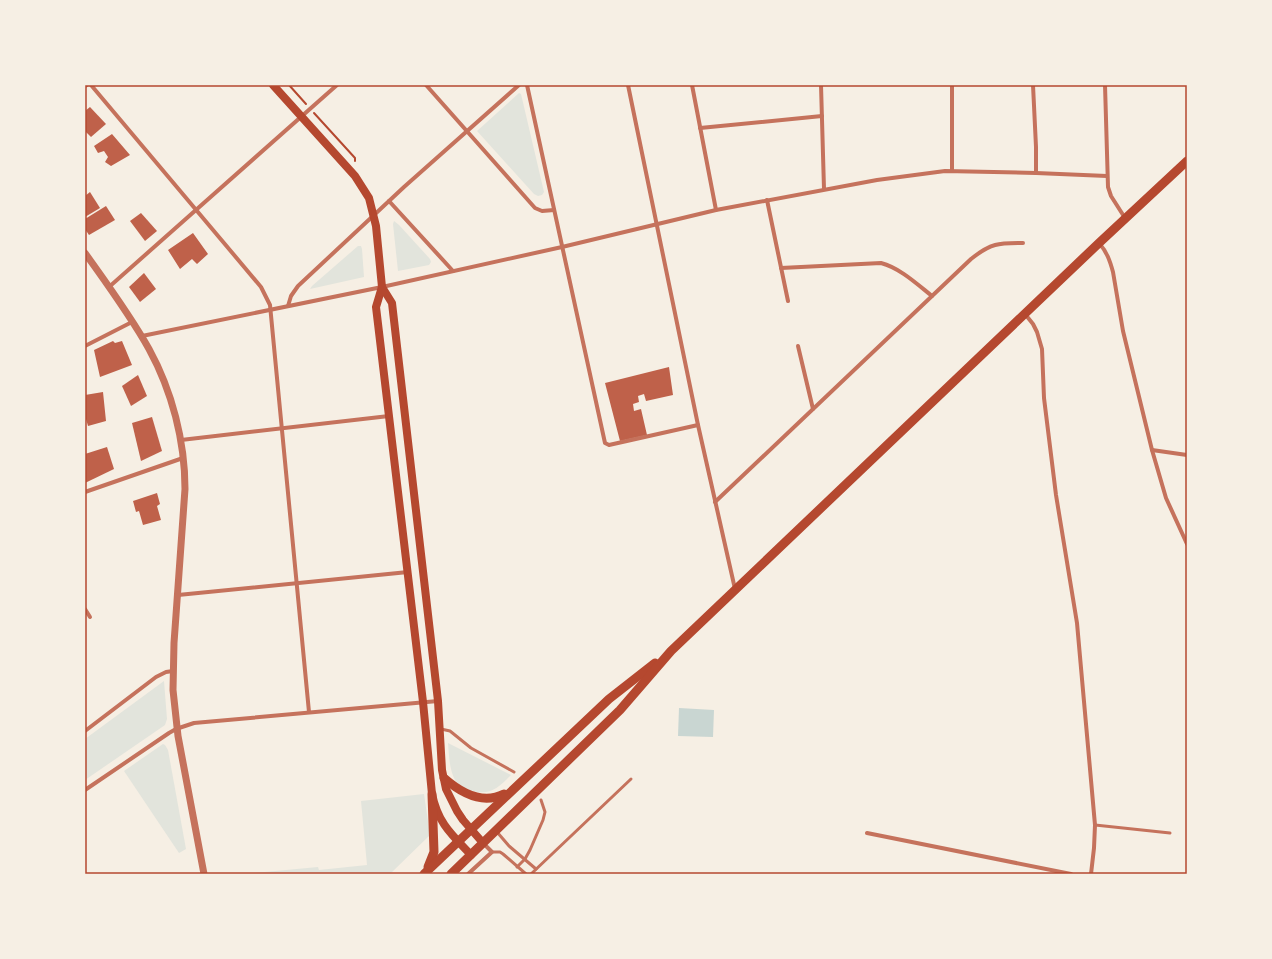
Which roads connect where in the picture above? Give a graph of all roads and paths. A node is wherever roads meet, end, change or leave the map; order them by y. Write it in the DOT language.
graph roads {
  1 [pos="91,85"];
  2 [pos="273,85"];
  3 [pos="290,85"];
  4 [pos="337,85"];
  5 [pos="426,85"];
  6 [pos="519,85"];
  7 [pos="527,85"];
  8 [pos="628,85"];
  9 [pos="692,85"];
  10 [pos="821,85"];
  11 [pos="952,85"];
  12 [pos="1032,85"];
  13 [pos="1105,85"];
  14 [pos="310,108"];
  15 [pos="822,116"];
  16 [pos="301,117"];
  17 [pos="700,128"];
  18 [pos="467,131"];
  19 [pos="1187,161"];
  20 [pos="952,171"];
  21 [pos="1036,173"];
  22 [pos="355,176"];
  23 [pos="1107,176"];
  24 [pos="824,189"];
  25 [pos="766,200"];
  26 [pos="389,201"];
  27 [pos="196,210"];
  28 [pos="554,210"];
  29 [pos="716,210"];
  30 [pos="374,215"];
  31 [pos="1125,218"];
  32 [pos="657,224"];
  33 [pos="1023,243"];
  34 [pos="1099,243"];
  35 [pos="562,247"];
  36 [pos="85,252"];
  37 [pos="781,268"];
  38 [pos="453,271"];
  39 [pos="109,287"];
  40 [pos="382,287"];
  41 [pos="932,296"];
  42 [pos="788,301"];
  43 [pos="288,306"];
  44 [pos="271,310"];
  45 [pos="1025,314"];
  46 [pos="132,322"];
  47 [pos="142,336"];
  48 [pos="85,346"];
  49 [pos="798,346"];
  50 [pos="813,409"];
  51 [pos="389,416"];
  52 [pos="698,425"];
  53 [pos="282,428"];
  54 [pos="181,440"];
  55 [pos="1152,450"];
  56 [pos="1187,455"];
  57 [pos="183,458"];
  58 [pos="85,492"];
  59 [pos="715,502"];
  60 [pos="1187,544"];
  61 [pos="408,572"];
  62 [pos="297,583"];
  63 [pos="735,590"];
  64 [pos="178,595"];
  65 [pos="85,609"];
  66 [pos="90,618"];
  67 [pos="671,651"];
  68 [pos="173,671"];
  69 [pos="438,701"];
  70 [pos="423,702"];
  71 [pos="309,712"];
  72 [pos="176,729"];
  73 [pos="440,729"];
  74 [pos="85,731"];
  75 [pos="514,772"];
  76 [pos="444,778"];
  77 [pos="630,779"];
  78 [pos="512,789"];
  79 [pos="85,790"];
  80 [pos="432,794"];
  81 [pos="541,800"];
  82 [pos="1095,825"];
  83 [pos="471,829"];
  84 [pos="496,831"];
  85 [pos="867,833"];
  86 [pos="1170,833"];
  87 [pos="458,841"];
  88 [pos="483,843"];
  89 [pos="492,852"];
  90 [pos="471,855"];
  91 [pos="525,859"];
  92 [pos="479,863"];
  93 [pos="518,867"];
  94 [pos="536,869"];
  95 [pos="204,874"];
  96 [pos="424,874"];
  97 [pos="451,874"];
  98 [pos="468,874"];
  99 [pos="526,874"];
  100 [pos="531,874"];
  101 [pos="1071,874"];
  102 [pos="1091,874"];
  1 -- 27 [label="street"];
  2 -- 16 [label="main road"];
  3 -- 14 [label="path"];
  4 -- 14 [label="street"];
  5 -- 18 [label="street"];
  6 -- 18 [label="street"];
  7 -- 28 [label="street"];
  8 -- 32 [label="street"];
  9 -- 17 [label="street"];
  10 -- 15 [label="street"];
  11 -- 20 [label="street"];
  12 -- 21 [label="street"];
  13 -- 23 [label="street"];
  14 -- 16 [label="street"];
  14 -- 22 [label="path"];
  15 -- 17 [label="street"];
  15 -- 24 [label="street"];
  16 -- 22 [label="main road"];
  16 -- 27 [label="street"];
  17 -- 29 [label="street"];
  18 -- 26 [label="street"];
  18 -- 28 [label="street"];
  19 -- 31 [label="main road"];
  20 -- 21 [label="street"];
  20 -- 24 [label="street"];
  21 -- 23 [label="street"];
  22 -- 30 [label="main road"];
  23 -- 31 [label="street"];
  24 -- 25 [label="street"];
  25 -- 29 [label="street"];
  25 -- 37 [label="street"];
  26 -- 30 [label="street"];
  26 -- 38 [label="street"];
  27 -- 39 [label="street"];
  27 -- 44 [label="street"];
  28 -- 35 [label="street"];
  29 -- 32 [label="street"];
  30 -- 40 [label="main road"];
  30 -- 43 [label="street"];
  31 -- 34 [label="main road"];
  32 -- 35 [label="street"];
  32 -- 52 [label="street"];
  33 -- 41 [label="street"];
  34 -- 45 [label="main road"];
  34 -- 55 [label="street"];
  35 -- 38 [label="street"];
  35 -- 52 [label="street"];
  36 -- 39 [label="street"];
  37 -- 41 [label="street"];
  37 -- 42 [label="street"];
  38 -- 40 [label="street"];
  39 -- 46 [label="street"];
  40 -- 43 [label="street"];
  40 -- 51 [label="main road"];
  40 -- 69 [label="main road"];
  41 -- 50 [label="street"];
  43 -- 44 [label="street"];
  44 -- 47 [label="street"];
  44 -- 53 [label="street"];
  45 -- 63 [label="main road"];
  45 -- 82 [label="street"];
  46 -- 47 [label="street"];
  46 -- 48 [label="street"];
  47 -- 54 [label="street"];
  49 -- 50 [label="street"];
  50 -- 59 [label="street"];
  51 -- 53 [label="street"];
  51 -- 61 [label="main road"];
  52 -- 59 [label="street"];
  53 -- 54 [label="street"];
  53 -- 62 [label="street"];
  54 -- 57 [label="street"];
  55 -- 56 [label="street"];
  55 -- 60 [label="street"];
  57 -- 58 [label="street"];
  57 -- 64 [label="street"];
  59 -- 63 [label="street"];
  61 -- 62 [label="street"];
  61 -- 70 [label="main road"];
  62 -- 64 [label="street"];
  62 -- 71 [label="street"];
  63 -- 67 [label="main road"];
  64 -- 68 [label="street"];
  65 -- 66 [label="street"];
  67 -- 78 [label="main road"];
  67 -- 84 [label="main road"];
  68 -- 72 [label="street"];
  68 -- 74 [label="street"];
  69 -- 70 [label="street"];
  69 -- 73 [label="main road"];
  70 -- 71 [label="street"];
  70 -- 80 [label="main road"];
  71 -- 72 [label="street"];
  72 -- 79 [label="street"];
  72 -- 95 [label="street"];
  73 -- 75 [label="lane"];
  73 -- 76 [label="main road"];
  76 -- 78 [label="main road"];
  76 -- 83 [label="main road"];
  77 -- 94 [label="lane"];
  78 -- 83 [label="main road"];
  80 -- 87 [label="main road"];
  80 -- 96 [label="main road"];
  81 -- 91 [label="lane"];
  82 -- 86 [label="lane"];
  82 -- 102 [label="street"];
  83 -- 87 [label="main road"];
  83 -- 88 [label="main road"];
  84 -- 88 [label="main road"];
  84 -- 91 [label="lane"];
  85 -- 101 [label="street"];
  87 -- 90 [label="main road"];
  87 -- 96 [label="main road"];
  88 -- 89 [label="street"];
  88 -- 90 [label="main road"];
  89 -- 92 [label="street"];
  89 -- 93 [label="lane"];
  90 -- 92 [label="street"];
  90 -- 97 [label="main road"];
  91 -- 93 [label="lane"];
  91 -- 94 [label="lane"];
  92 -- 98 [label="street"];
  93 -- 99 [label="lane"];
  94 -- 100 [label="lane"];
}
